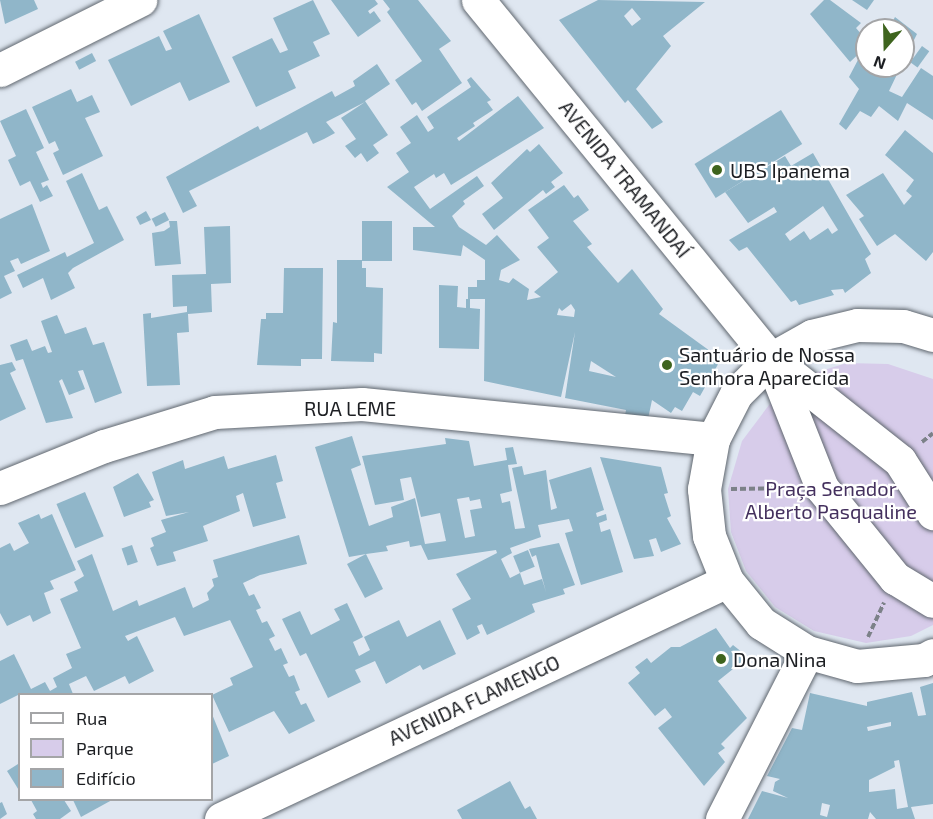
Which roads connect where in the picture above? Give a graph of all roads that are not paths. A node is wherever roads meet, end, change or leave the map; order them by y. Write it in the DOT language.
graph roads {
  1 [pos="140,0"];
  2 [pos="478,0"];
  3 [pos="0,70"];
  4 [pos="933,335"];
  5 [pos="771,359"];
  6 [pos="835,408"];
  7 [pos="795,428"];
  8 [pos="713,439"];
  9 [pos="0,488"];
  10 [pos="933,513"];
  11 [pos="727,581"];
  12 [pos="918,588"];
  13 [pos="807,652"];
  14 [pos="933,655"];
  15 [pos="220,819"];
  16 [pos="722,819"];
  1 -- 3 [label="street"];
  2 -- 5 [label="street, AVENIDA TRAMANDAÍ"];
  4 -- 5 [label="street"];
  5 -- 6 [label="street, AVENIDA TRAMANDAÍ"];
  5 -- 7 [label="street, AVENIDA TRAMANDAÍ"];
  5 -- 8 [label="street"];
  6 -- 7 [label="street"];
  6 -- 10 [label="street, AVENIDA TRAMANDAÍ"];
  7 -- 12 [label="street, AVENIDA TRAMANDAÍ"];
  8 -- 9 [label="street, RUA LEME"];
  8 -- 11 [label="street"];
  11 -- 13 [label="street"];
  11 -- 15 [label="street, AVENIDA FLAMENGO"];
  13 -- 14 [label="street"];
  13 -- 16 [label="street"];
}
